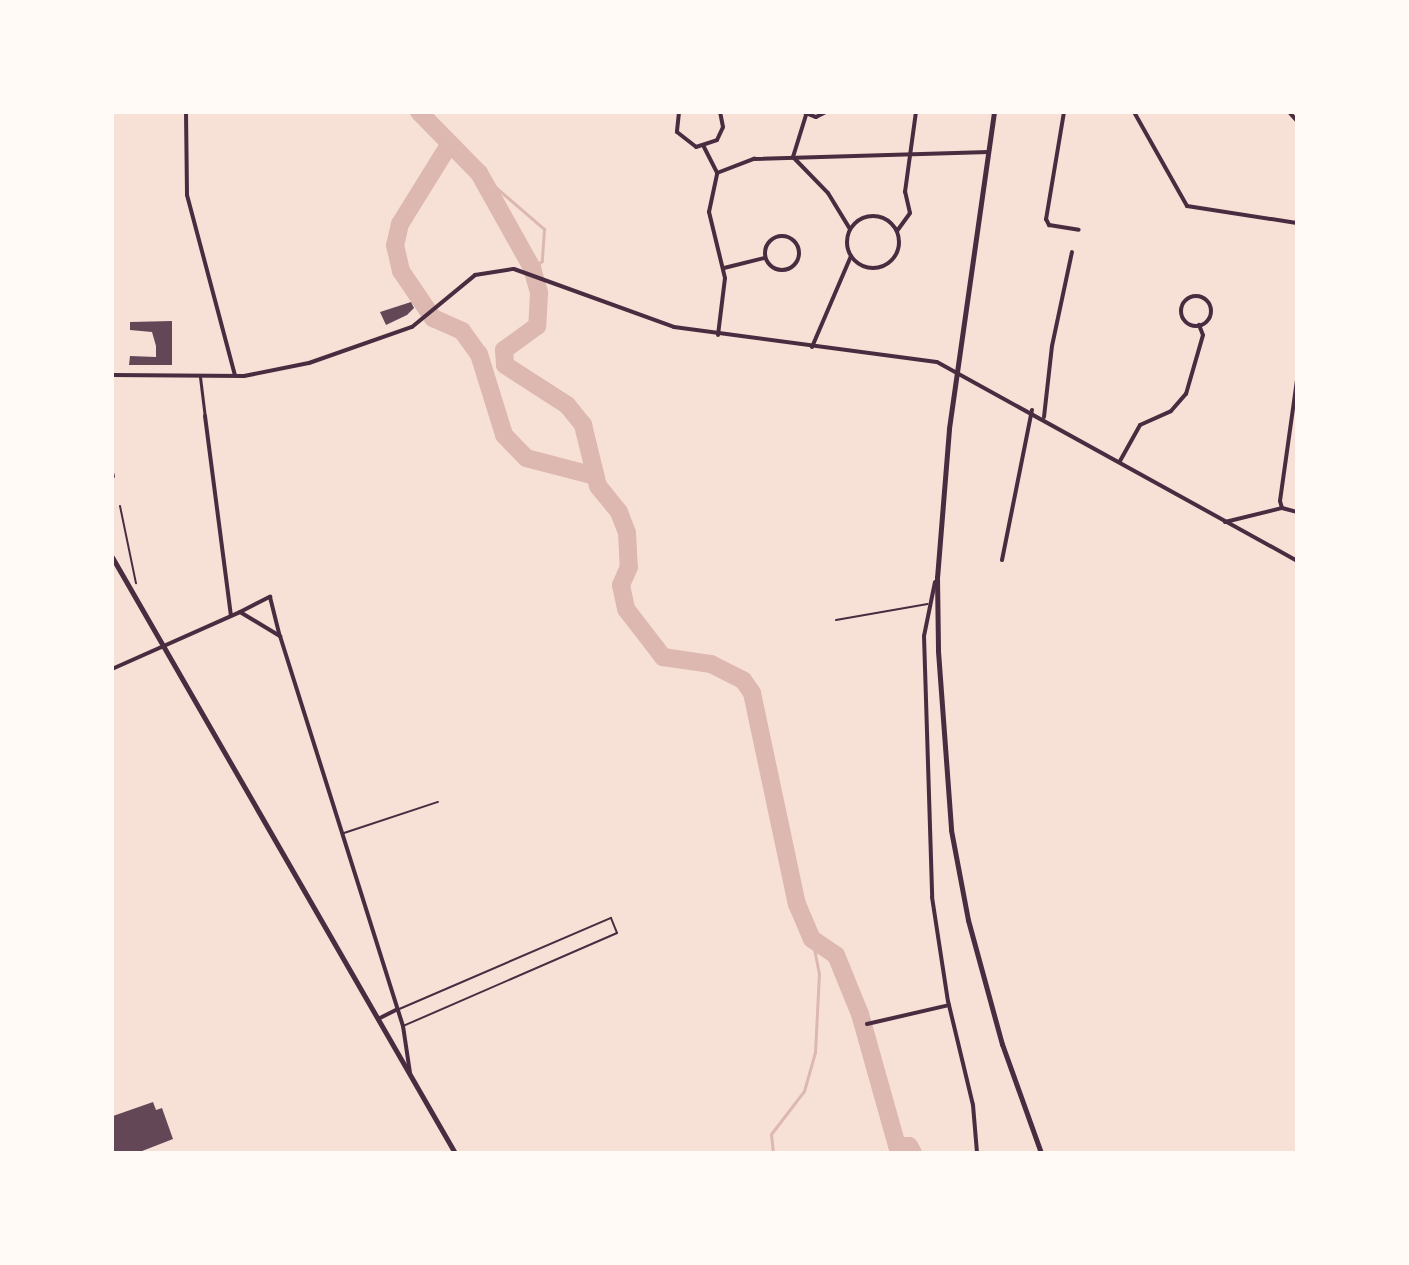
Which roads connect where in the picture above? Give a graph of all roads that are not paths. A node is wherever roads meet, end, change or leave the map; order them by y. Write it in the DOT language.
graph roads {
  1 [pos="186,112"];
  2 [pos="679,112"];
  3 [pos="720,112"];
  4 [pos="826,112"];
  5 [pos="916,112"];
  6 [pos="994,112"];
  7 [pos="1064,112"];
  8 [pos="1134,112"];
  9 [pos="1289,112"];
  10 [pos="805,113"];
  11 [pos="1297,121"];
  12 [pos="704,147"];
  13 [pos="914,151"];
  14 [pos="989,152"];
  15 [pos="793,157"];
  16 [pos="717,173"];
  17 [pos="1297,223"];
  18 [pos="850,229"];
  19 [pos="1079,230"];
  20 [pos="897,231"];
  21 [pos="1072,252"];
  22 [pos="851,256"];
  23 [pos="765,258"];
  24 [pos="724,268"];
  25 [pos="1199,325"];
  26 [pos="718,335"];
  27 [pos="812,347"];
  28 [pos="112,375"];
  29 [pos="235,376"];
  30 [pos="958,376"];
  31 [pos="200,377"];
  32 [pos="1297,380"];
  33 [pos="1032,410"];
  34 [pos="205,416"];
  35 [pos="1044,417"];
  36 [pos="1120,461"];
  37 [pos="1282,508"];
  38 [pos="1297,512"];
  39 [pos="1223,522"];
  40 [pos="112,557"];
  41 [pos="1002,560"];
  42 [pos="1297,561"];
  43 [pos="937,577"];
  44 [pos="936,602"];
  45 [pos="928,604"];
  46 [pos="240,612"];
  47 [pos="231,615"];
  48 [pos="836,620"];
  49 [pos="280,636"];
  50 [pos="162,644"];
  51 [pos="112,669"];
  52 [pos="438,802"];
  53 [pos="341,833"];
  54 [pos="949,1005"];
  55 [pos="396,1010"];
  56 [pos="378,1019"];
  57 [pos="867,1024"];
  58 [pos="403,1026"];
  59 [pos="410,1075"];
  60 [pos="455,1153"];
  61 [pos="977,1153"];
  62 [pos="1041,1153"];
  1 -- 29 [label="street"];
  2 -- 12 [label="street"];
  3 -- 12 [label="street"];
  4 -- 10 [label="street"];
  5 -- 13 [label="street"];
  6 -- 14 [label="street"];
  7 -- 19 [label="street"];
  8 -- 17 [label="street"];
  9 -- 11 [label="street"];
  10 -- 15 [label="street"];
  12 -- 16 [label="street"];
  13 -- 14 [label="street"];
  13 -- 15 [label="street"];
  13 -- 20 [label="street"];
  14 -- 30 [label="street"];
  15 -- 16 [label="street"];
  15 -- 18 [label="street"];
  16 -- 24 [label="street"];
  18 -- 20 [label="street"];
  18 -- 22 [label="street"];
  20 -- 22 [label="street"];
  21 -- 35 [label="street"];
  22 -- 27 [label="street"];
  23 -- 23 [label="street"];
  23 -- 24 [label="street"];
  24 -- 26 [label="street"];
  25 -- 25 [label="street"];
  25 -- 36 [label="street"];
  26 -- 27 [label="street"];
  26 -- 29 [label="street"];
  27 -- 30 [label="street"];
  28 -- 31 [label="street"];
  29 -- 31 [label="street"];
  30 -- 33 [label="street"];
  30 -- 43 [label="street"];
  31 -- 34 [label="street"];
  32 -- 37 [label="street"];
  33 -- 35 [label="street"];
  33 -- 41 [label="street"];
  34 -- 47 [label="street"];
  35 -- 36 [label="street"];
  36 -- 39 [label="street"];
  37 -- 38 [label="street"];
  37 -- 39 [label="street"];
  39 -- 42 [label="street"];
  40 -- 50 [label="street"];
  43 -- 44 [label="street"];
  43 -- 45 [label="street"];
  44 -- 45 [label="street"];
  44 -- 62 [label="street"];
  45 -- 48 [label="lane"];
  45 -- 54 [label="street"];
  46 -- 47 [label="street"];
  46 -- 49 [label="street"];
  46 -- 49 [label="street"];
  47 -- 50 [label="street"];
  49 -- 53 [label="street"];
  50 -- 51 [label="street"];
  50 -- 56 [label="street"];
  52 -- 53 [label="lane"];
  53 -- 55 [label="street"];
  54 -- 57 [label="street"];
  54 -- 61 [label="street"];
  55 -- 56 [label="street"];
  55 -- 58 [label="street"];
  55 -- 58 [label="lane"];
  56 -- 59 [label="street"];
  58 -- 59 [label="street"];
  59 -- 60 [label="street"];
}
